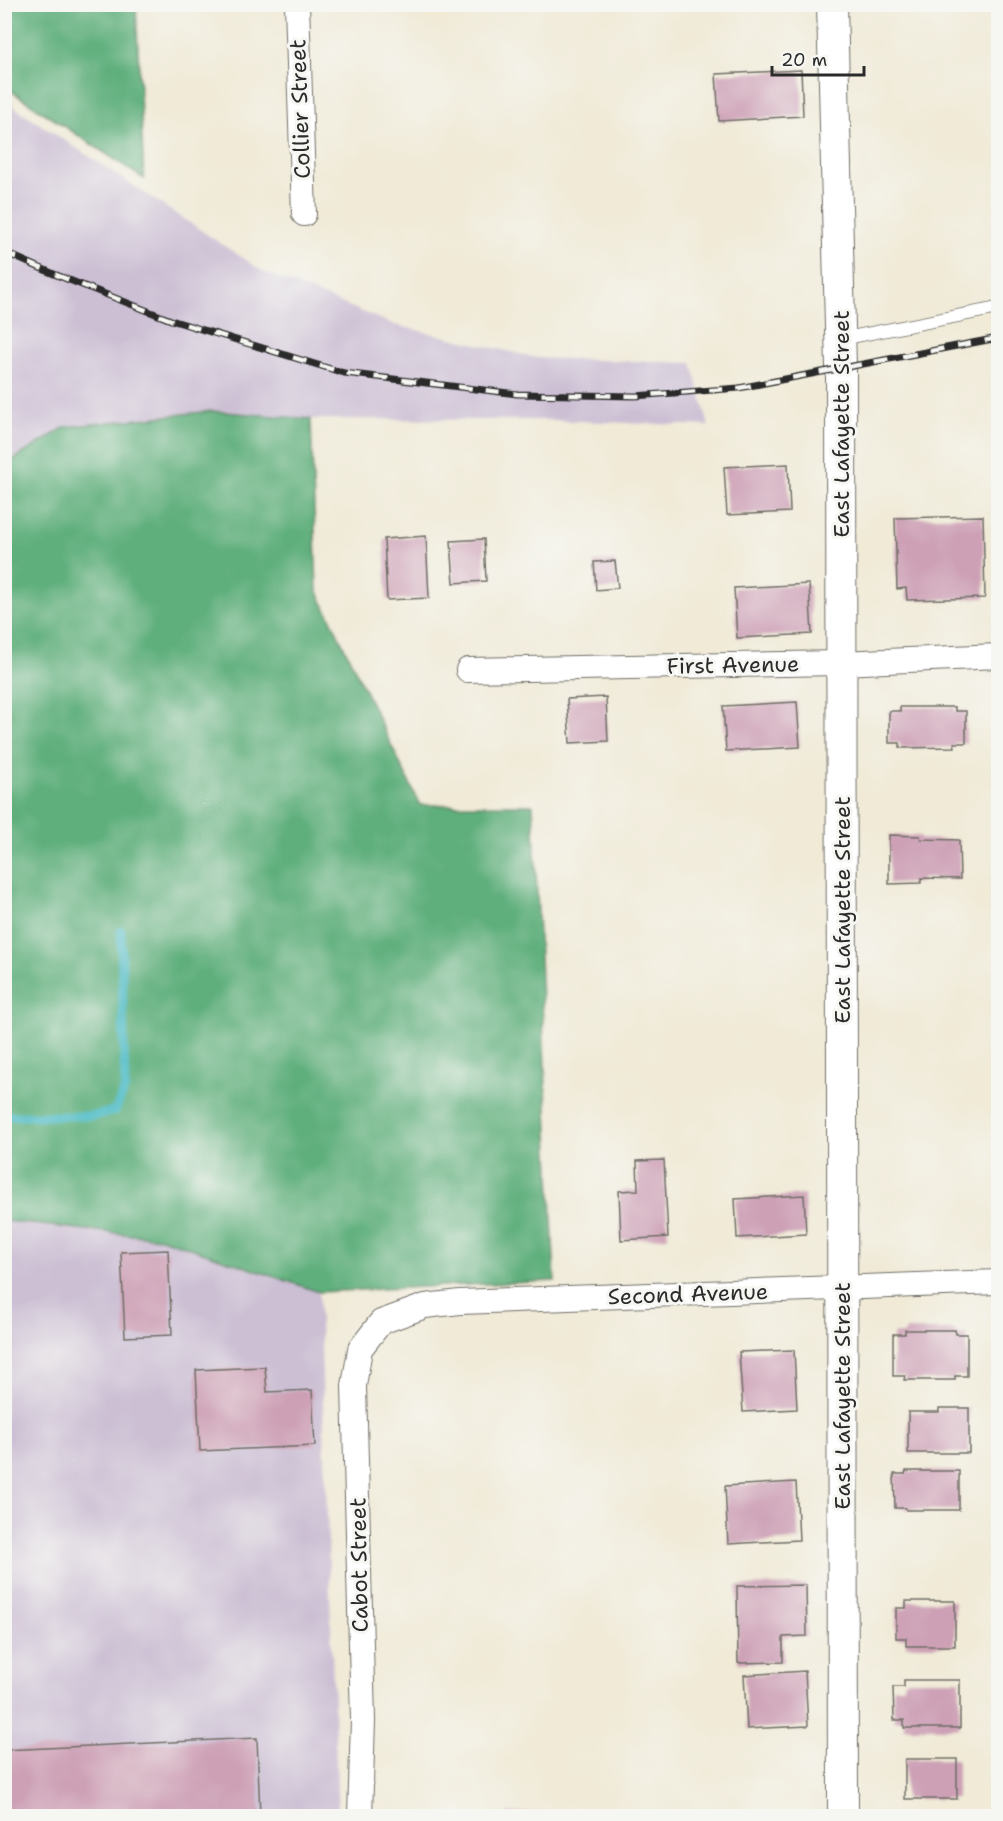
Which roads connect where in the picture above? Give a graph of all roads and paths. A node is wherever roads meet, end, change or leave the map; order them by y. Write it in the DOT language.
graph roads {
  1 [pos="297,4"];
  2 [pos="832,4"];
  3 [pos="304,214"];
  4 [pos="999,308"];
  5 [pos="841,339"];
  6 [pos="999,656"];
  7 [pos="841,663"];
  8 [pos="468,670"];
  9 [pos="999,1282"];
  10 [pos="842,1288"];
  11 [pos="381,1322"];
  12 [pos="360,1816"];
  13 [pos="843,1816"];
  1 -- 3 [label="street, Collier Street"];
  2 -- 5 [label="street, East Lafayette Street"];
  4 -- 5 [label="lane"];
  5 -- 7 [label="street, East Lafayette Street"];
  6 -- 7 [label="street, First Avenue"];
  7 -- 8 [label="street, First Avenue"];
  7 -- 10 [label="street, East Lafayette Street"];
  9 -- 10 [label="street, Second Avenue"];
  10 -- 11 [label="street, Second Avenue"];
  10 -- 13 [label="street, East Lafayette Street"];
  11 -- 12 [label="street, Cabot Street"];
}
